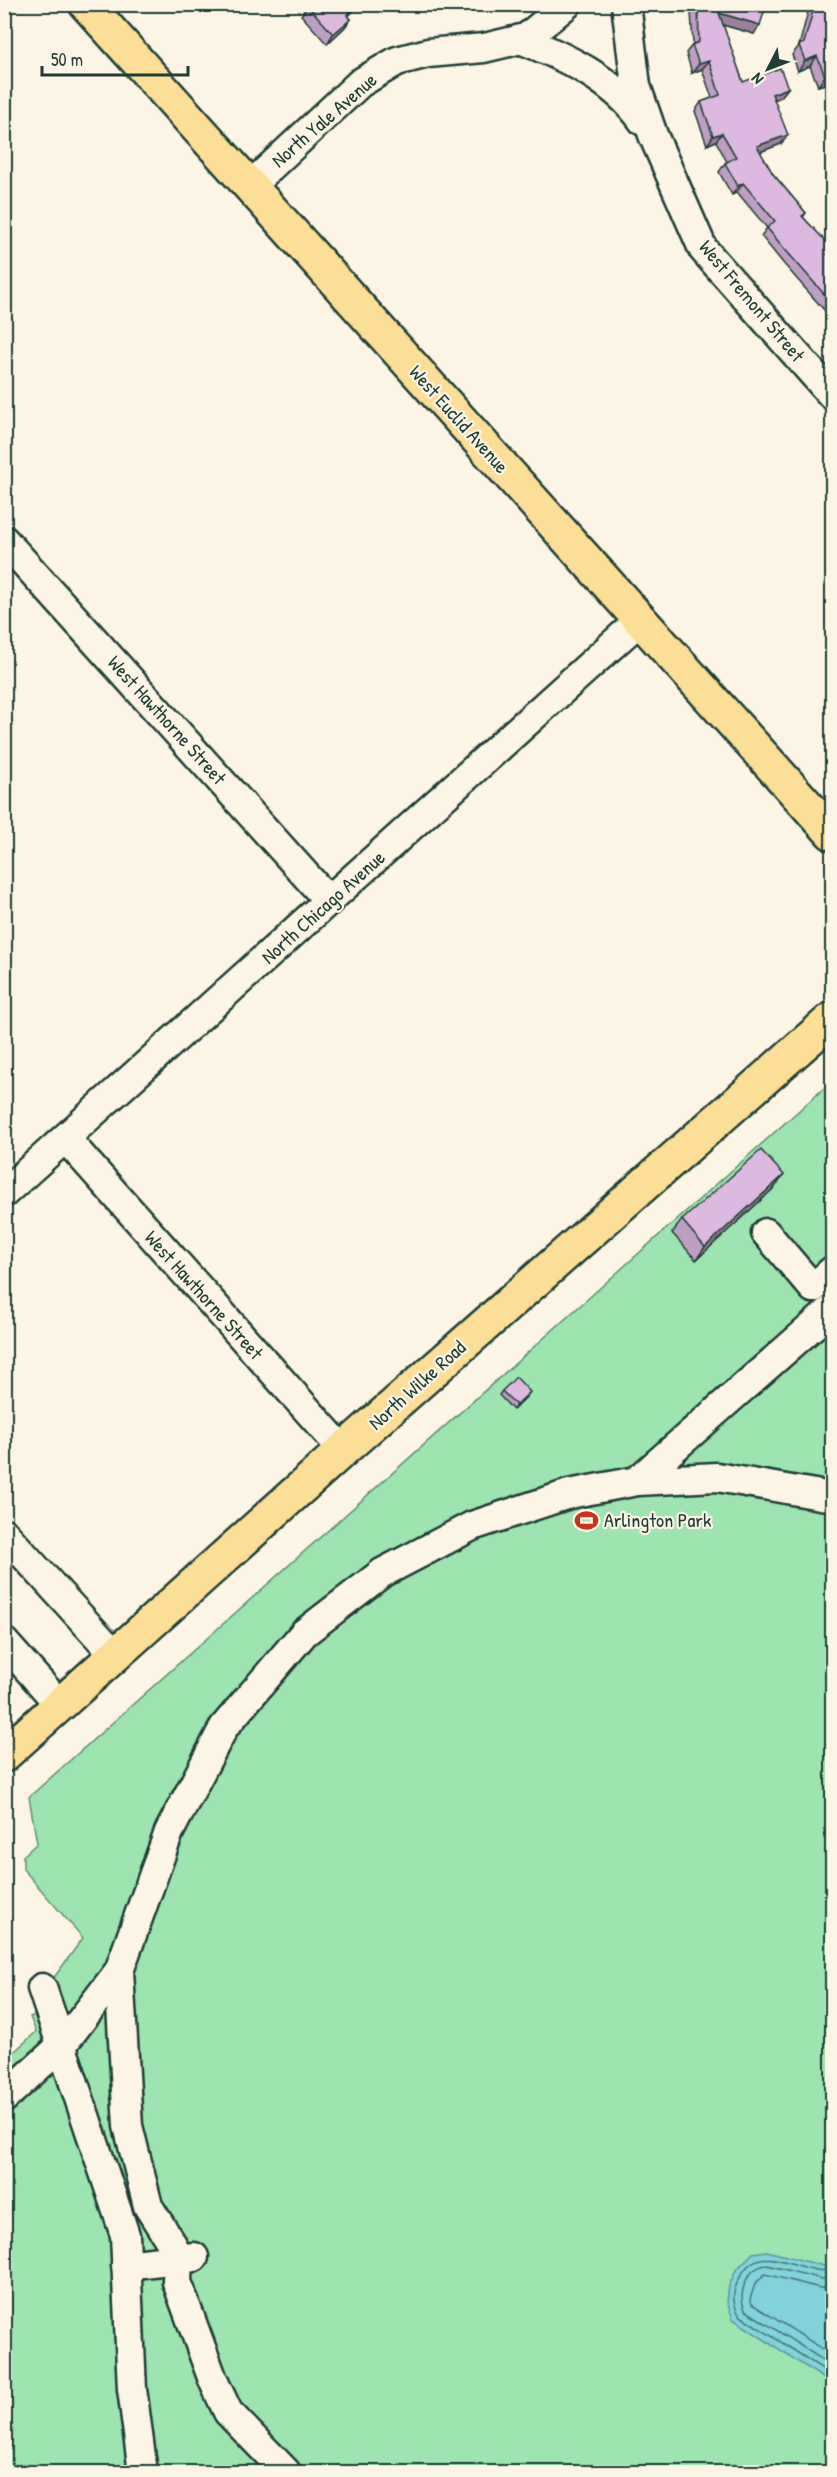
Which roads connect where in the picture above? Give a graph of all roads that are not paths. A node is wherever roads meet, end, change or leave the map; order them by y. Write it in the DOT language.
graph roads {
  1 [pos="86,4"];
  2 [pos="567,4"];
  3 [pos="626,4"];
  4 [pos="520,39"];
  5 [pos="653,135"];
  6 [pos="250,186"];
  7 [pos="832,395"];
  8 [pos="4,540"];
  9 [pos="640,620"];
  10 [pos="832,833"];
  11 [pos="329,901"];
  12 [pos="832,1019"];
  13 [pos="66,1139"];
  14 [pos="4,1193"];
  15 [pos="766,1233"];
  16 [pos="828,1294"];
  17 [pos="343,1450"];
  18 [pos="637,1481"];
  19 [pos="832,1497"];
  20 [pos="4,1533"];
  21 [pos="4,1642"];
  22 [pos="115,1655"];
  23 [pos="60,1705"];
  24 [pos="4,1755"];
  25 [pos="119,1971"];
  26 [pos="42,1988"];
  27 [pos="63,2044"];
  28 [pos="4,2098"];
  29 [pos="186,2258"];
  30 [pos="126,2265"];
  31 [pos="143,2472"];
  32 [pos="286,2472"];
  1 -- 6 [label="main road, West Euclid Avenue"];
  2 -- 4 [label="street, North Yale Avenue"];
  3 -- 5 [label="street, West Fremont Street"];
  4 -- 5 [label="street, West Fremont Street"];
  4 -- 6 [label="street, North Yale Avenue"];
  5 -- 7 [label="street, West Fremont Street"];
  6 -- 9 [label="main road, West Euclid Avenue"];
  8 -- 11 [label="street, West Hawthorne Street"];
  9 -- 10 [label="main road, West Euclid Avenue"];
  9 -- 11 [label="street, North Chicago Avenue"];
  11 -- 13 [label="street, North Chicago Avenue"];
  12 -- 17 [label="main road, North Wilke Road"];
  13 -- 14 [label="street, North Chicago Avenue"];
  13 -- 17 [label="street, West Hawthorne Street"];
  15 -- 16 [label="street"];
  16 -- 18 [label="street"];
  17 -- 22 [label="main road, North Wilke Road"];
  18 -- 19 [label="street"];
  18 -- 25 [label="street"];
  20 -- 22 [label="street"];
  21 -- 23 [label="street"];
  22 -- 23 [label="main road, North Wilke Road"];
  23 -- 24 [label="main road, North Wilke Road"];
  25 -- 27 [label="street"];
  25 -- 29 [label="street"];
  26 -- 27 [label="street"];
  27 -- 28 [label="street"];
  27 -- 30 [label="street"];
  29 -- 30 [label="street"];
  29 -- 32 [label="street"];
  30 -- 31 [label="street"];
}
